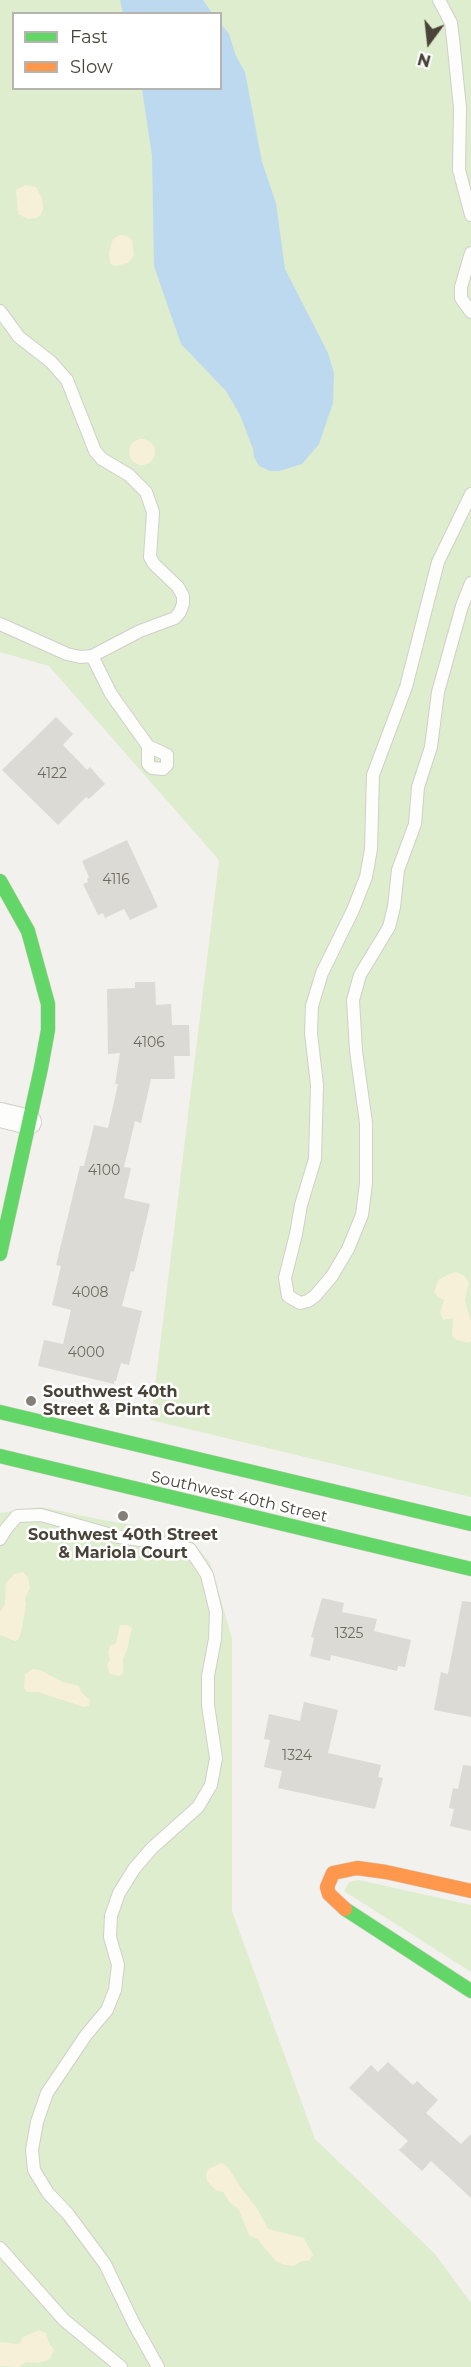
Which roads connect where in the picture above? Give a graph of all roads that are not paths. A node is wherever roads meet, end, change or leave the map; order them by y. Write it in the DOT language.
graph roads {
  1 [pos="439,0"];
  2 [pos="471,215"];
  3 [pos="471,253"];
  4 [pos="0,311"];
  5 [pos="471,312"];
  6 [pos="471,494"];
  7 [pos="471,583"];
  8 [pos="0,624"];
  9 [pos="92,656"];
  10 [pos="148,746"];
  11 [pos="0,881"];
  12 [pos="0,1115"];
  13 [pos="29,1122"];
  14 [pos="0,1254"];
  15 [pos="0,1412"];
  16 [pos="0,1456"];
  17 [pos="471,1524"];
  18 [pos="0,1539"];
  19 [pos="471,1569"];
  20 [pos="471,1891"];
  21 [pos="471,1991"];
  22 [pos="0,2248"];
  23 [pos="120,2367"];
  24 [pos="158,2367"];
  1 -- 2 [label="lane"];
  3 -- 5 [label="lane"];
  4 -- 9 [label="lane"];
  6 -- 7 [label="lane"];
  8 -- 9 [label="lane"];
  9 -- 10 [label="lane"];
  11 -- 13 [label="main road"];
  12 -- 13 [label="street"];
  13 -- 14 [label="main road"];
  15 -- 17 [label="main road, Southwest 40th Street"];
  16 -- 19 [label="main road, Southwest 40th Street"];
  18 -- 24 [label="lane"];
  20 -- 21 [label="main road"];
  22 -- 23 [label="lane"];
}
